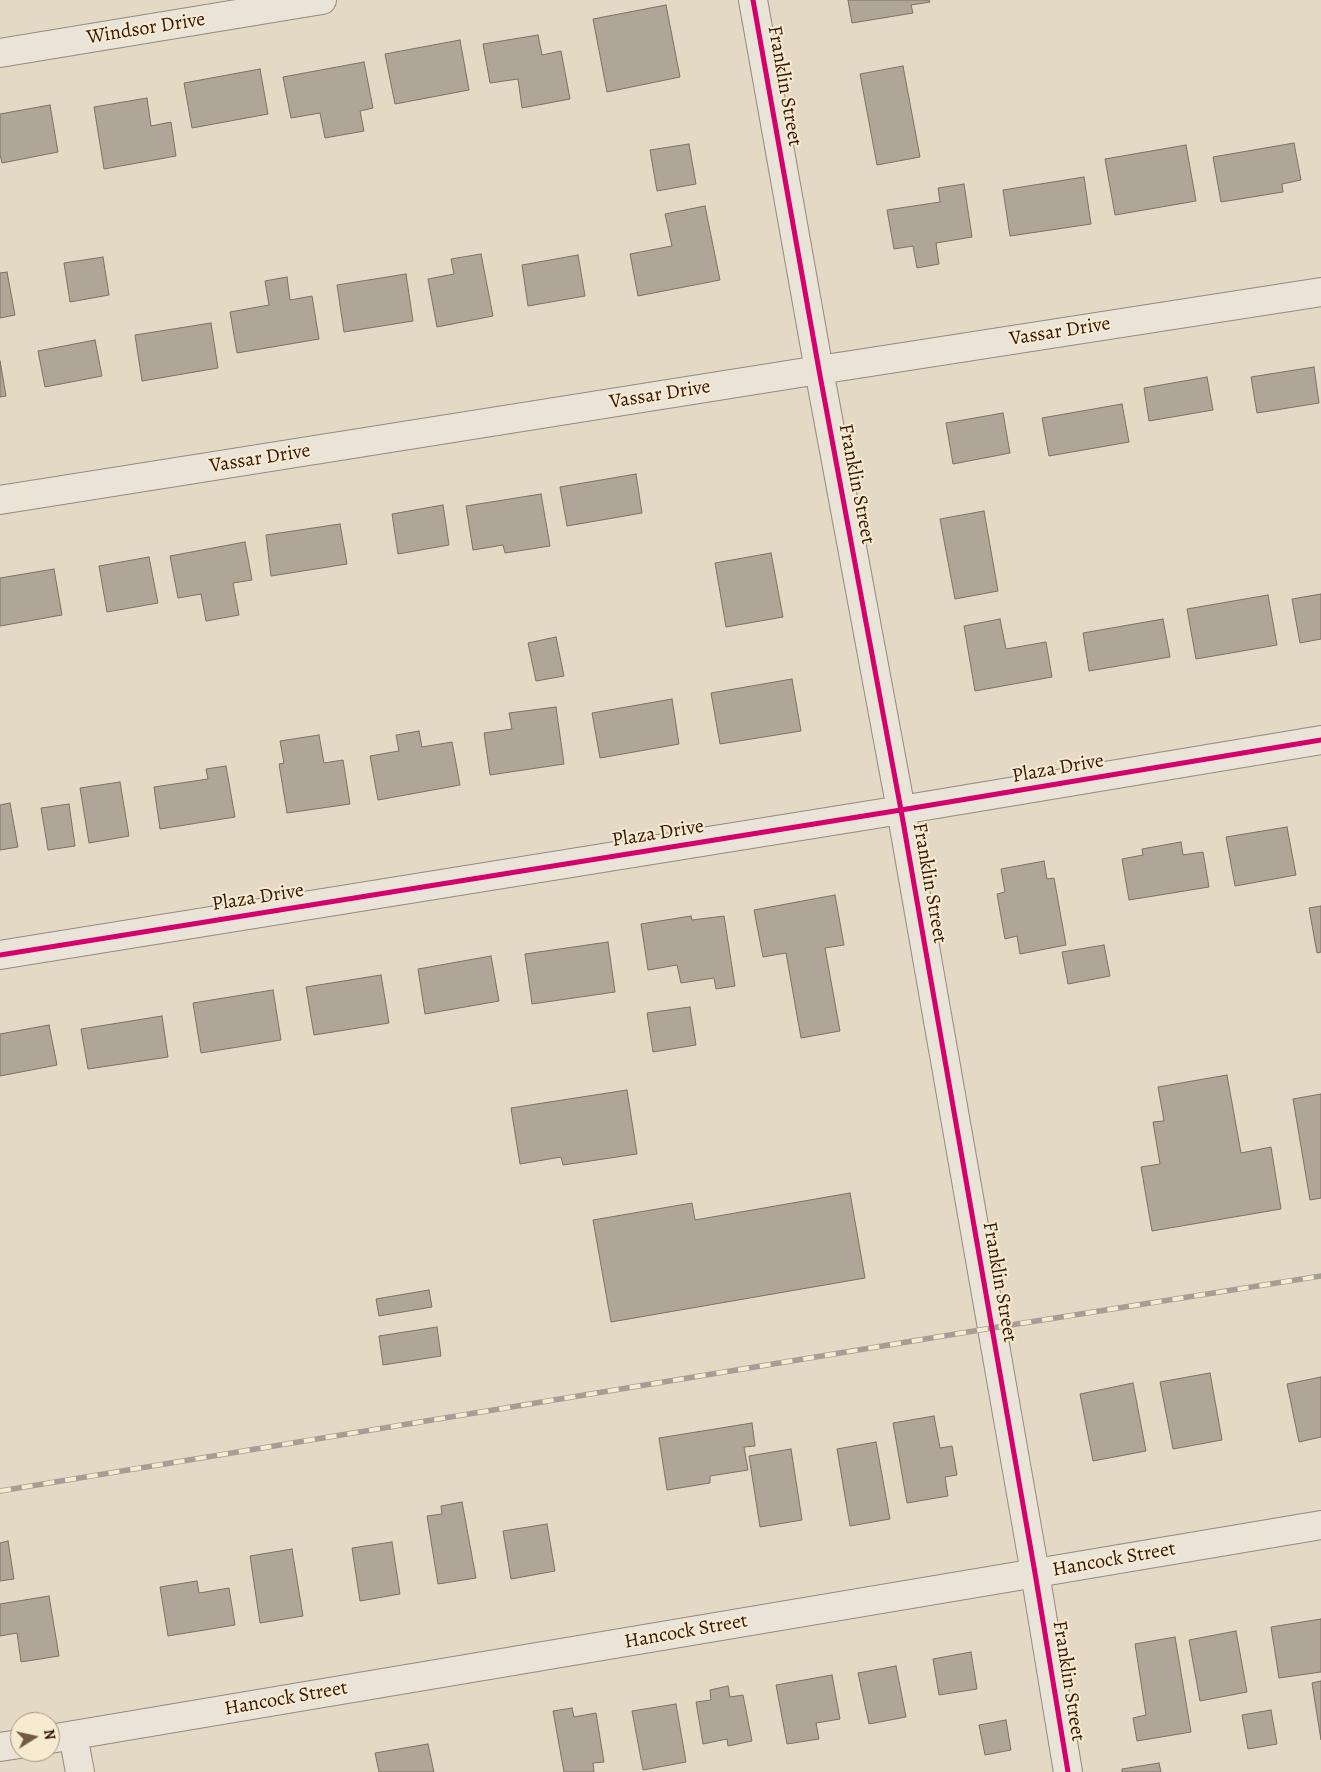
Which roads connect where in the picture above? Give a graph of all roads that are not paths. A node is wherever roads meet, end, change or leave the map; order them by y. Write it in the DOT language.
graph roads {
  1 [pos="322,0"];
  2 [pos="753,0"];
  3 [pos="0,53"];
  4 [pos="1321,292"];
  5 [pos="819,370"];
  6 [pos="0,500"];
  7 [pos="1321,740"];
  8 [pos="902,810"];
  9 [pos="0,955"];
  10 [pos="1321,1525"];
  11 [pos="1035,1573"];
  12 [pos="62,1737"];
  13 [pos="80,1772"];
  14 [pos="1068,1772"];
  1 -- 3 [label="street, Windsor Drive"];
  2 -- 5 [label="street, Franklin Street"];
  4 -- 5 [label="street, Vassar Drive"];
  5 -- 6 [label="street, Vassar Drive"];
  5 -- 8 [label="street, Franklin Street"];
  7 -- 8 [label="street, Plaza Drive"];
  8 -- 9 [label="street, Plaza Drive"];
  8 -- 11 [label="street, Franklin Street"];
  10 -- 11 [label="street, Hancock Street"];
  11 -- 12 [label="street, Hancock Street"];
  11 -- 14 [label="street, Franklin Street"];
  12 -- 13 [label="street"];
}
